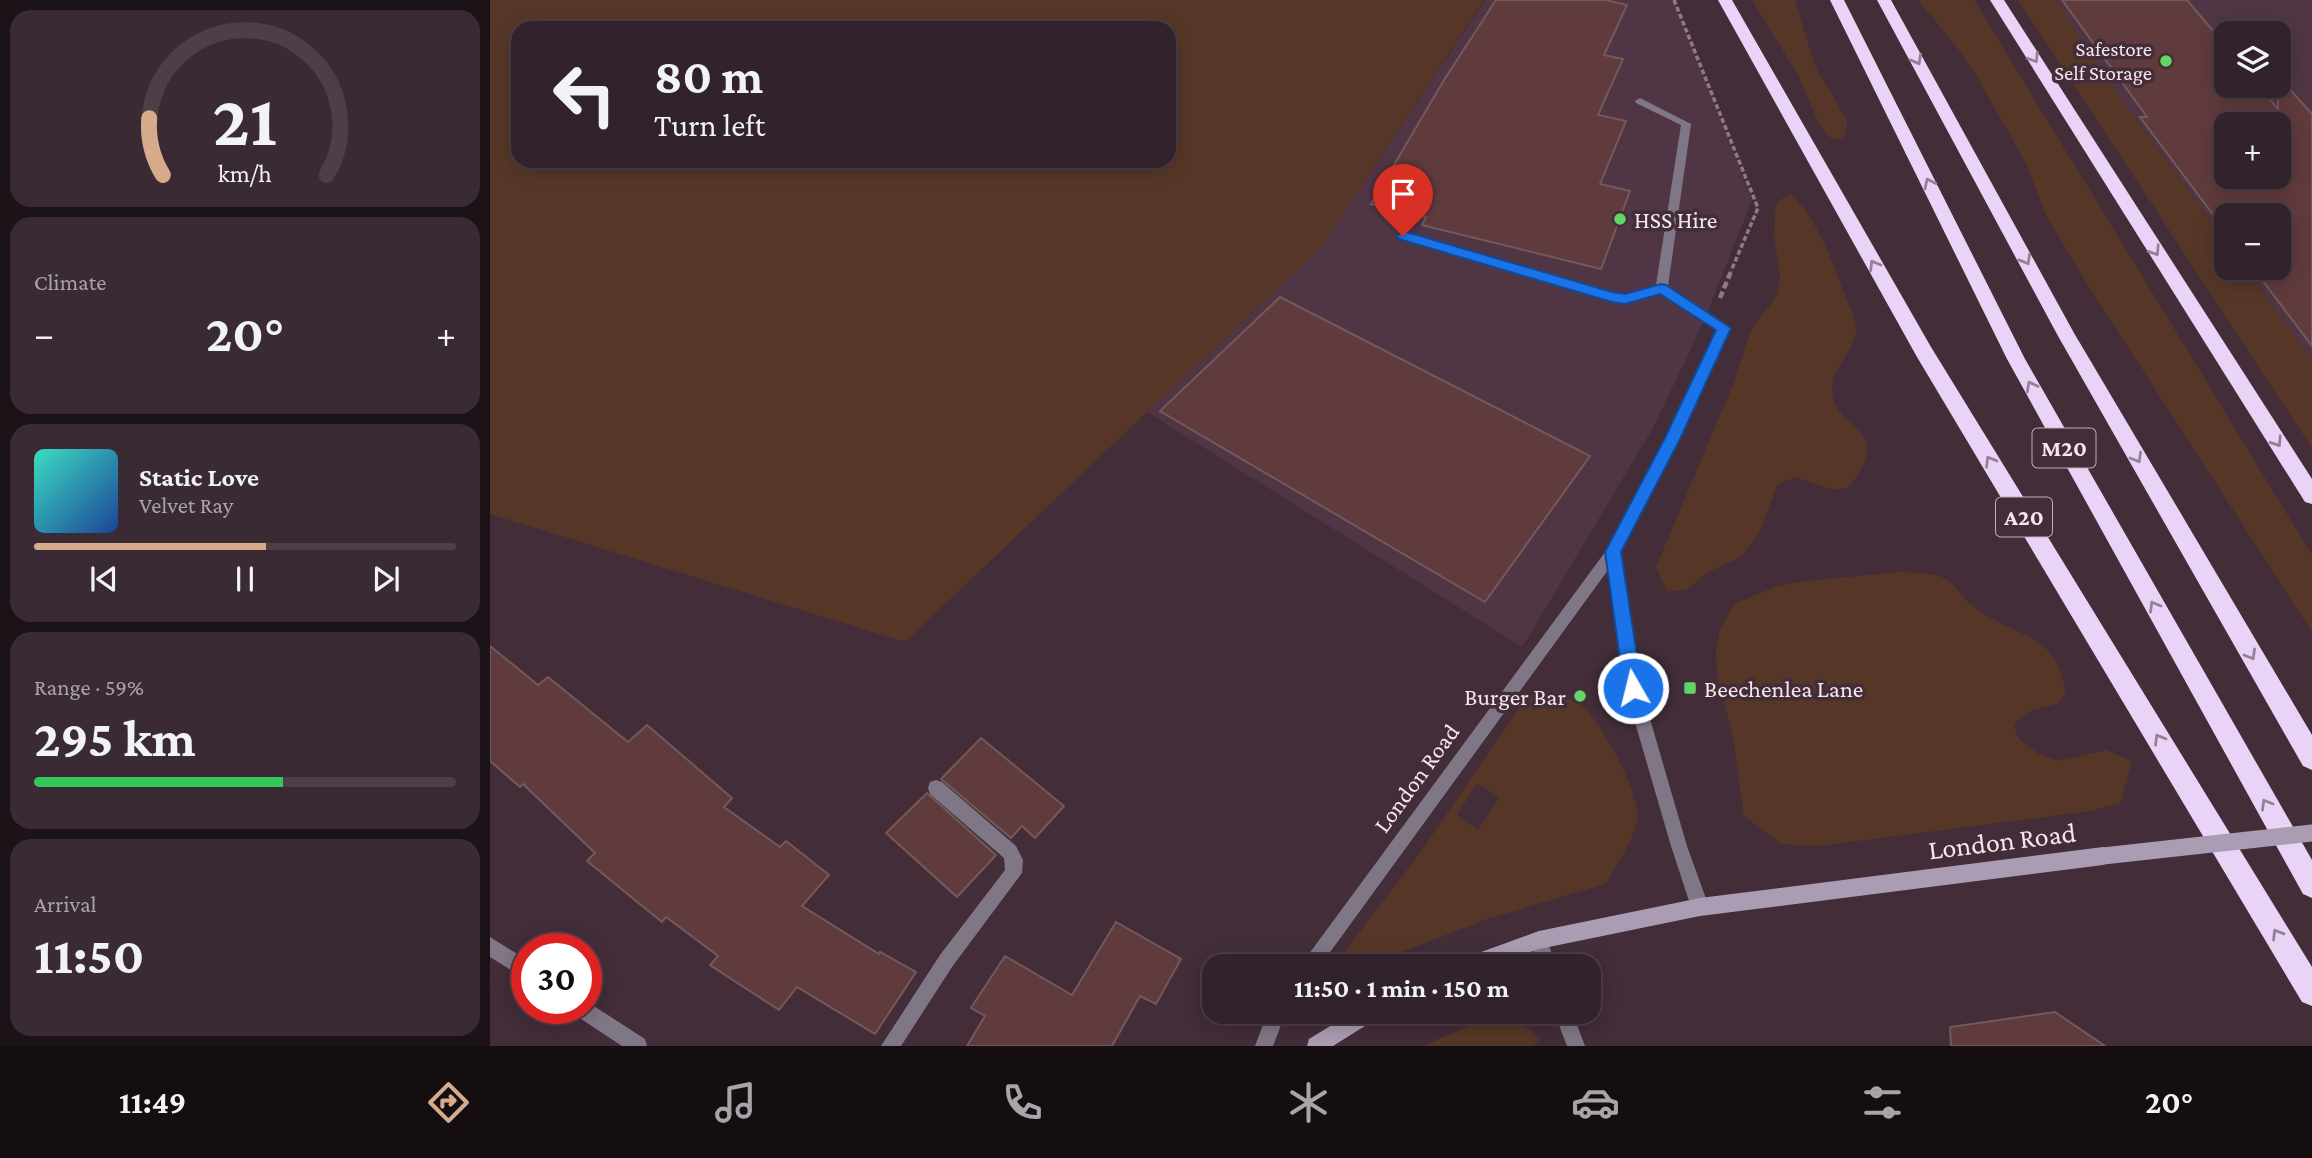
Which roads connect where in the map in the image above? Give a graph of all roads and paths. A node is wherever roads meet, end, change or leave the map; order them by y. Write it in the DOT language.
graph roads {
  1 [pos="1674,0"];
  2 [pos="1725,0"];
  3 [pos="1838,0"];
  4 [pos="1884,0"];
  5 [pos="1997,0"];
  6 [pos="1640,102"];
  7 [pos="1403,236"];
  8 [pos="1661,288"];
  9 [pos="1724,328"];
  10 [pos="2312,496"];
  11 [pos="1613,552"];
  12 [pos="2312,758"];
  13 [pos="936,788"];
  14 [pos="2312,833"];
  15 [pos="2312,885"];
  16 [pos="1700,907"];
  17 [pos="1539,940"];
  18 [pos="490,946"];
  19 [pos="1317,954"];
  20 [pos="1499,954"];
  21 [pos="1543,954"];
  22 [pos="511,960"];
  23 [pos="2312,992"];
  24 [pos="602,1022"];
  25 [pos="1272,1024"];
  26 [pos="1350,1024"];
  27 [pos="1568,1024"];
  28 [pos="638,1046"];
  29 [pos="890,1046"];
  30 [pos="1264,1046"];
  31 [pos="1316,1046"];
  32 [pos="1576,1046"];
  1 -- 9 [label="path"];
  23 -- 2 [label="highway, A20, one-way"];
  15 -- 3 [label="highway, M20, one-way"];
  4 -- 12 [label="highway, M20, one-way"];
  5 -- 10 [label="highway, one-way"];
  6 -- 8 [label="street"];
  7 -- 8 [label="street"];
  8 -- 9 [label="street"];
  9 -- 11 [label="street, London Road"];
  11 -- 16 [label="street"];
  11 -- 19 [label="street, London Road"];
  13 -- 29 [label="street"];
  14 -- 16 [label="main road, London Road, bridge"];
  16 -- 17 [label="main road, London Road"];
  17 -- 20 [label="main road, London Road"];
  17 -- 21 [label="street"];
  18 -- 22 [label="street"];
  24 -- 28 [label="street"];
  25 -- 30 [label="street"];
  26 -- 31 [label="main road"];
  27 -- 32 [label="street"];
}
